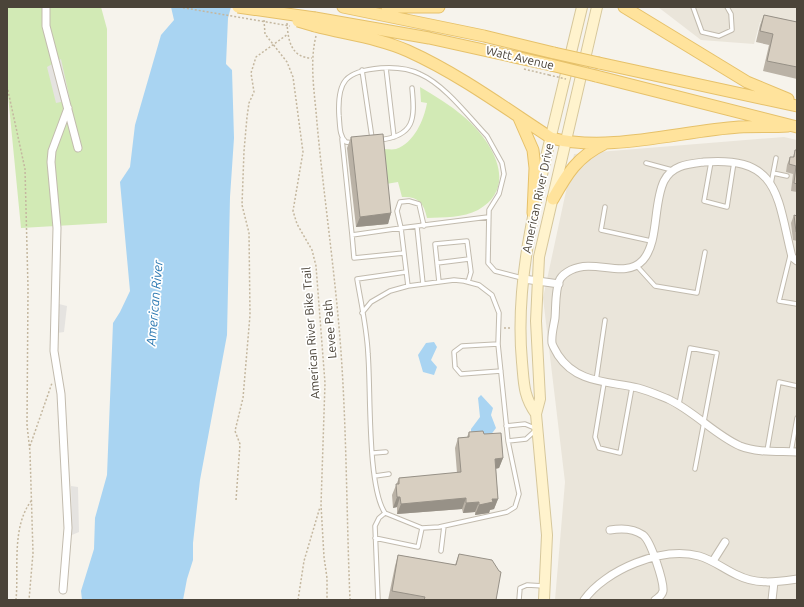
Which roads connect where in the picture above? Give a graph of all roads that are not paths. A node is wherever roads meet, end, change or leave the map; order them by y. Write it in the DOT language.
graph roads {
  1 [pos="46,7"];
  2 [pos="238,7"];
  3 [pos="343,7"];
  4 [pos="384,7"];
  5 [pos="387,7"];
  6 [pos="439,7"];
  7 [pos="582,7"];
  8 [pos="597,7"];
  9 [pos="624,7"];
  10 [pos="693,7"];
  11 [pos="727,7"];
  12 [pos="354,9"];
  13 [pos="632,10"];
  14 [pos="317,25"];
  15 [pos="386,68"];
  16 [pos="362,70"];
  17 [pos="412,88"];
  18 [pos="797,105"];
  19 [pos="68,108"];
  20 [pos="519,118"];
  21 [pos="793,127"];
  22 [pos="394,137"];
  23 [pos="551,138"];
  24 [pos="342,139"];
  25 [pos="365,141"];
  26 [pos="372,141"];
  27 [pos="358,142"];
  28 [pos="566,142"];
  29 [pos="606,143"];
  30 [pos="78,148"];
  31 [pos="776,158"];
  32 [pos="734,161"];
  33 [pos="646,162"];
  34 [pos="712,162"];
  35 [pos="673,171"];
  36 [pos="773,173"];
  37 [pos="787,176"];
  38 [pos="770,184"];
  39 [pos="553,199"];
  40 [pos="604,207"];
  41 [pos="533,213"];
  42 [pos="488,217"];
  43 [pos="424,226"];
  44 [pos="417,227"];
  45 [pos="401,228"];
  46 [pos="352,235"];
  47 [pos="651,241"];
  48 [pos="705,252"];
  49 [pos="791,253"];
  50 [pos="404,254"];
  51 [pos="469,259"];
  52 [pos="797,261"];
  53 [pos="437,263"];
  54 [pos="636,265"];
  55 [pos="406,272"];
  56 [pos="524,279"];
  57 [pos="537,281"];
  58 [pos="439,282"];
  59 [pos="468,282"];
  60 [pos="423,284"];
  61 [pos="559,284"];
  62 [pos="408,286"];
  63 [pos="797,304"];
  64 [pos="362,313"];
  65 [pos="605,320"];
  66 [pos="498,344"];
  67 [pos="501,370"];
  68 [pos="596,382"];
  69 [pos="604,383"];
  70 [pos="797,386"];
  71 [pos="632,387"];
  72 [pos="679,404"];
  73 [pos="536,414"];
  74 [pos="797,418"];
  75 [pos="704,421"];
  76 [pos="506,426"];
  77 [pos="536,429"];
  78 [pos="508,441"];
  79 [pos="767,451"];
  80 [pos="386,452"];
  81 [pos="794,452"];
  82 [pos="372,453"];
  83 [pos="695,469"];
  84 [pos="389,474"];
  85 [pos="375,476"];
  86 [pos="385,513"];
  87 [pos="444,526"];
  88 [pos="422,528"];
  89 [pos="610,530"];
  90 [pos="375,538"];
  91 [pos="725,542"];
  92 [pos="441,551"];
  93 [pos="655,556"];
  94 [pos="713,561"];
  95 [pos="797,579"];
  96 [pos="774,582"];
  97 [pos="545,586"];
  98 [pos="63,590"];
  99 [pos="378,600"];
  100 [pos="518,600"];
  101 [pos="544,600"];
  102 [pos="584,600"];
  103 [pos="655,600"];
  104 [pos="772,600"];
  1 -- 19 [label="street"];
  2 -- 14 [label="main road, Watt Avenue, bridge"];
  3 -- 12 [label="main road, Watt Avenue"];
  4 -- 12 [label="main road"];
  5 -- 6 [label="main road"];
  7 -- 23 [label="street, American River Drive"];
  8 -- 28 [label="street, American River Drive"];
  9 -- 13 [label="main road"];
  10 -- 11 [label="lane"];
  12 -- 18 [label="main road, Watt Avenue, bridge"];
  13 -- 18 [label="main road"];
  14 -- 20 [label="main road"];
  14 -- 21 [label="main road, Watt Avenue, bridge"];
  15 -- 16 [label="lane"];
  15 -- 22 [label="lane"];
  15 -- 42 [label="lane"];
  16 -- 24 [label="lane"];
  16 -- 26 [label="lane"];
  17 -- 22 [label="lane"];
  19 -- 30 [label="street"];
  19 -- 98 [label="street"];
  20 -- 23 [label="main road"];
  20 -- 41 [label="main road"];
  21 -- 29 [label="main road"];
  22 -- 26 [label="lane"];
  23 -- 28 [label="main road"];
  23 -- 41 [label="street, American River Drive"];
  24 -- 27 [label="lane"];
  24 -- 46 [label="lane"];
  25 -- 26 [label="lane"];
  28 -- 29 [label="main road"];
  28 -- 39 [label="street, American River Drive"];
  29 -- 39 [label="main road"];
  31 -- 36 [label="lane"];
  32 -- 34 [label="street"];
  32 -- 34 [label="lane"];
  32 -- 38 [label="street"];
  33 -- 35 [label="lane"];
  34 -- 35 [label="street"];
  35 -- 47 [label="street"];
  36 -- 37 [label="lane"];
  36 -- 38 [label="lane"];
  38 -- 49 [label="street"];
  39 -- 57 [label="street, American River Drive"];
  40 -- 47 [label="lane"];
  41 -- 56 [label="street, American River Drive"];
  42 -- 43 [label="lane"];
  42 -- 56 [label="lane"];
  43 -- 44 [label="lane"];
  43 -- 45 [label="lane"];
  44 -- 45 [label="lane"];
  44 -- 60 [label="lane"];
  45 -- 46 [label="lane"];
  45 -- 50 [label="lane"];
  46 -- 50 [label="lane"];
  47 -- 54 [label="street"];
  48 -- 54 [label="lane"];
  49 -- 52 [label="street"];
  49 -- 63 [label="lane"];
  50 -- 55 [label="lane"];
  51 -- 53 [label="lane"];
  51 -- 53 [label="lane"];
  51 -- 59 [label="lane"];
  53 -- 58 [label="lane"];
  54 -- 61 [label="street"];
  55 -- 62 [label="lane"];
  55 -- 64 [label="lane"];
  56 -- 57 [label="street"];
  56 -- 73 [label="street, American River Drive"];
  57 -- 61 [label="street"];
  57 -- 73 [label="street, American River Drive"];
  58 -- 59 [label="lane"];
  58 -- 60 [label="lane"];
  59 -- 66 [label="lane"];
  60 -- 62 [label="lane"];
  61 -- 68 [label="street"];
  62 -- 64 [label="lane"];
  64 -- 82 [label="lane"];
  65 -- 68 [label="lane"];
  66 -- 67 [label="lane"];
  66 -- 67 [label="lane"];
  67 -- 76 [label="lane"];
  68 -- 69 [label="street"];
  69 -- 71 [label="street"];
  69 -- 71 [label="lane"];
  70 -- 79 [label="lane"];
  71 -- 72 [label="street"];
  72 -- 75 [label="street"];
  72 -- 75 [label="lane"];
  73 -- 77 [label="street, American River Drive"];
  74 -- 81 [label="lane"];
  75 -- 79 [label="street"];
  75 -- 83 [label="lane"];
  76 -- 77 [label="lane"];
  76 -- 78 [label="lane"];
  77 -- 78 [label="lane"];
  77 -- 97 [label="street, American River Drive"];
  78 -- 87 [label="lane"];
  79 -- 81 [label="street"];
  80 -- 82 [label="lane"];
  82 -- 85 [label="lane"];
  84 -- 85 [label="lane"];
  85 -- 86 [label="lane"];
  86 -- 88 [label="lane"];
  86 -- 90 [label="lane"];
  87 -- 88 [label="lane"];
  87 -- 92 [label="lane"];
  88 -- 90 [label="lane"];
  89 -- 93 [label="street"];
  90 -- 99 [label="lane"];
  91 -- 94 [label="street"];
  93 -- 94 [label="street"];
  93 -- 102 [label="street"];
  93 -- 103 [label="street"];
  94 -- 96 [label="street"];
  95 -- 96 [label="street"];
  96 -- 104 [label="street"];
  97 -- 100 [label="lane"];
  97 -- 101 [label="street, American River Drive"];
}
